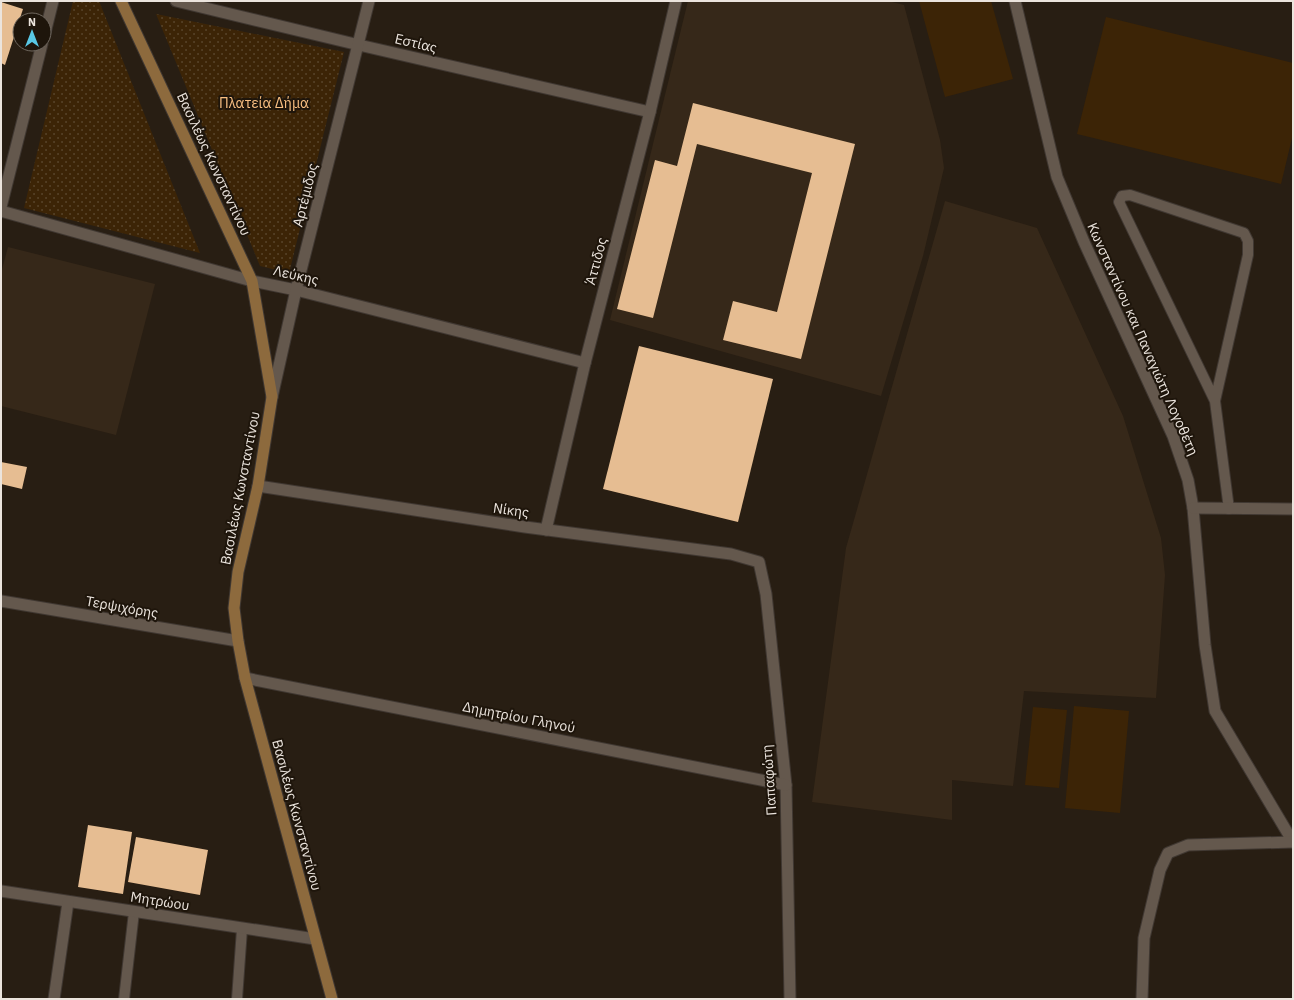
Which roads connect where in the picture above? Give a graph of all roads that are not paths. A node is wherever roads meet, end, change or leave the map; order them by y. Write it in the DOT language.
graph roads {
  1 [pos="53,1"];
  2 [pos="121,1"];
  3 [pos="176,1"];
  4 [pos="369,1"];
  5 [pos="676,1"];
  6 [pos="1015,1"];
  7 [pos="50,12"];
  8 [pos="359,45"];
  9 [pos="40,52"];
  10 [pos="650,112"];
  11 [pos="1,207"];
  12 [pos="1,211"];
  13 [pos="252,280"];
  14 [pos="296,290"];
  15 [pos="585,363"];
  16 [pos="272,397"];
  17 [pos="1215,401"];
  18 [pos="258,486"];
  19 [pos="1193,508"];
  20 [pos="1229,509"];
  21 [pos="1293,509"];
  22 [pos="546,530"];
  23 [pos="759,562"];
  24 [pos="1,602"];
  25 [pos="238,641"];
  26 [pos="245,678"];
  27 [pos="786,785"];
  28 [pos="1293,842"];
  29 [pos="1,891"];
  30 [pos="68,902"];
  31 [pos="134,912"];
  32 [pos="242,929"];
  33 [pos="315,940"];
  34 [pos="54,999"];
  35 [pos="124,999"];
  36 [pos="237,999"];
  37 [pos="332,999"];
  38 [pos="790,999"];
  39 [pos="1142,999"];
  1 -- 7 [label="street"];
  2 -- 13 [label="main road, Βασιλέως Κωνσταντίνου"];
  3 -- 8 [label="street, Εστίας"];
  4 -- 8 [label="street, Αρτέμιδος"];
  5 -- 10 [label="street, Άττιδος"];
  6 -- 19 [label="street, Κωνσταντίνου και Παναγιώτη Λογοθέτη"];
  8 -- 10 [label="street, Εστίας"];
  8 -- 14 [label="street, Αρτέμιδος"];
  9 -- 11 [label="street"];
  10 -- 15 [label="street, Άττιδος"];
  12 -- 13 [label="street, Λεύκης"];
  13 -- 14 [label="street, Λεύκης"];
  13 -- 16 [label="main road, Βασιλέως Κωνσταντίνου"];
  14 -- 15 [label="street, Λεύκης"];
  14 -- 16 [label="street, Αρτέμιδος"];
  15 -- 22 [label="street, Άττιδος"];
  16 -- 18 [label="main road, Βασιλέως Κωνσταντίνου"];
  17 -- 17 [label="lane"];
  17 -- 20 [label="lane"];
  18 -- 22 [label="street, Νίκης"];
  18 -- 25 [label="main road, Βασιλέως Κωνσταντίνου"];
  19 -- 20 [label="street"];
  19 -- 28 [label="street, Κωνσταντίνου και Παναγιώτη Λογοθέτη"];
  20 -- 21 [label="street"];
  22 -- 23 [label="street, Νίκης"];
  23 -- 27 [label="street, Παπαφώτη"];
  24 -- 25 [label="street, Τερψιχόρης"];
  25 -- 26 [label="main road, Βασιλέως Κωνσταντίνου"];
  26 -- 27 [label="street, Δημητρίου Γληνού"];
  26 -- 33 [label="main road, Βασιλέως Κωνσταντίνου"];
  27 -- 38 [label="street, Παπαφώτη"];
  28 -- 39 [label="street"];
  29 -- 30 [label="street, Μητρώου"];
  30 -- 31 [label="street, Μητρώου"];
  30 -- 34 [label="street"];
  31 -- 32 [label="street, Μητρώου"];
  31 -- 35 [label="lane"];
  32 -- 33 [label="street, Μητρώου"];
  32 -- 36 [label="lane"];
  33 -- 37 [label="main road, Βασιλέως Κωνσταντίνου"];
}
